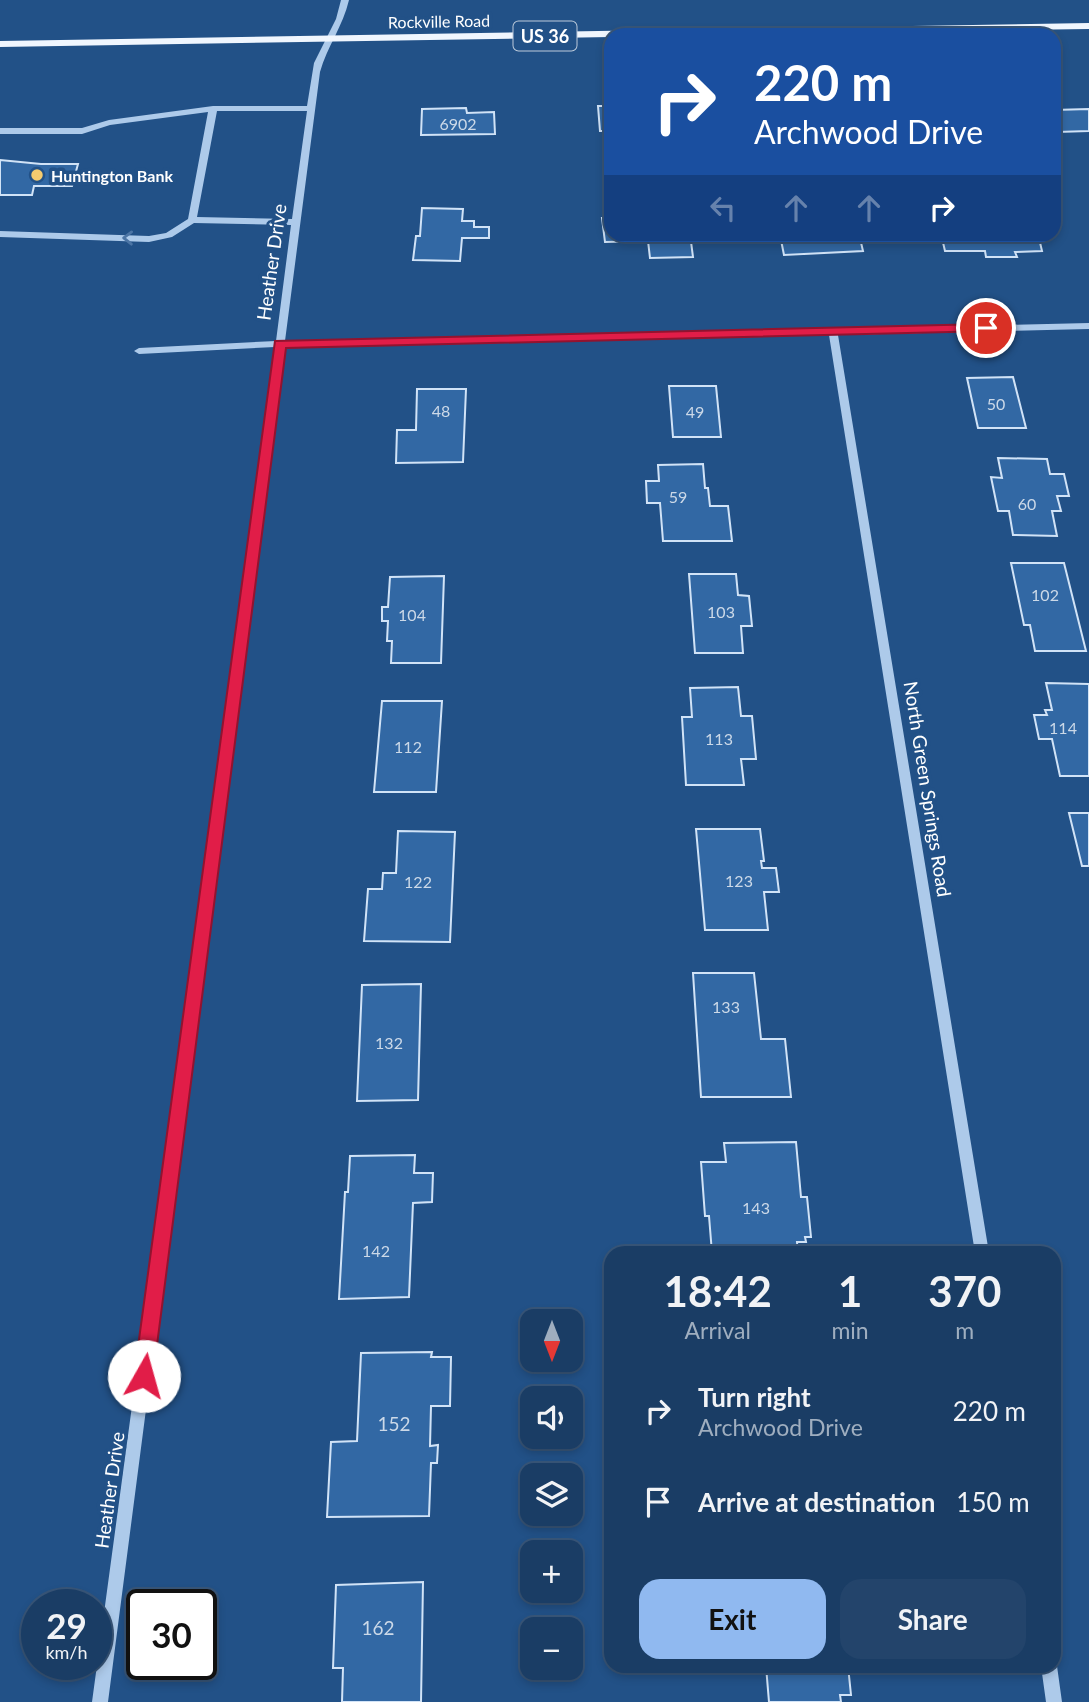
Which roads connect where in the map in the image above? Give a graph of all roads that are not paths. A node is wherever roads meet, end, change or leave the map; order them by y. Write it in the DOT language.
graph roads {
  1 [pos="345,0"];
  2 [pos="1089,26"];
  3 [pos="963,28"];
  4 [pos="604,34"];
  5 [pos="332,38"];
  6 [pos="0,44"];
  7 [pos="311,107"];
  8 [pos="213,109"];
  9 [pos="0,131"];
  10 [pos="192,220"];
  11 [pos="296,222"];
  12 [pos="0,234"];
  13 [pos="1089,326"];
  14 [pos="833,331"];
  15 [pos="280,344"];
  16 [pos="139,351"];
  17 [pos="981,1246"];
  18 [pos="1050,1673"];
  19 [pos="100,1702"];
  20 [pos="1054,1702"];
  1 -- 5 [label="street, Heather Drive"];
  2 -- 3 [label="main road, Rockville Road / US 36"];
  4 -- 5 [label="main road, Rockville Road / US 36"];
  5 -- 6 [label="main road, Rockville Road / US 36"];
  5 -- 7 [label="street, Heather Drive"];
  7 -- 8 [label="street"];
  7 -- 11 [label="street, Heather Drive"];
  8 -- 9 [label="street"];
  8 -- 10 [label="street"];
  10 -- 11 [label="street"];
  10 -- 12 [label="street, one-way"];
  11 -- 15 [label="street, Heather Drive"];
  13 -- 14 [label="street"];
  14 -- 15 [label="street"];
  14 -- 17 [label="street, North Green Springs Road"];
  15 -- 16 [label="street"];
  15 -- 19 [label="street, Heather Drive"];
  18 -- 20 [label="street"];
}
